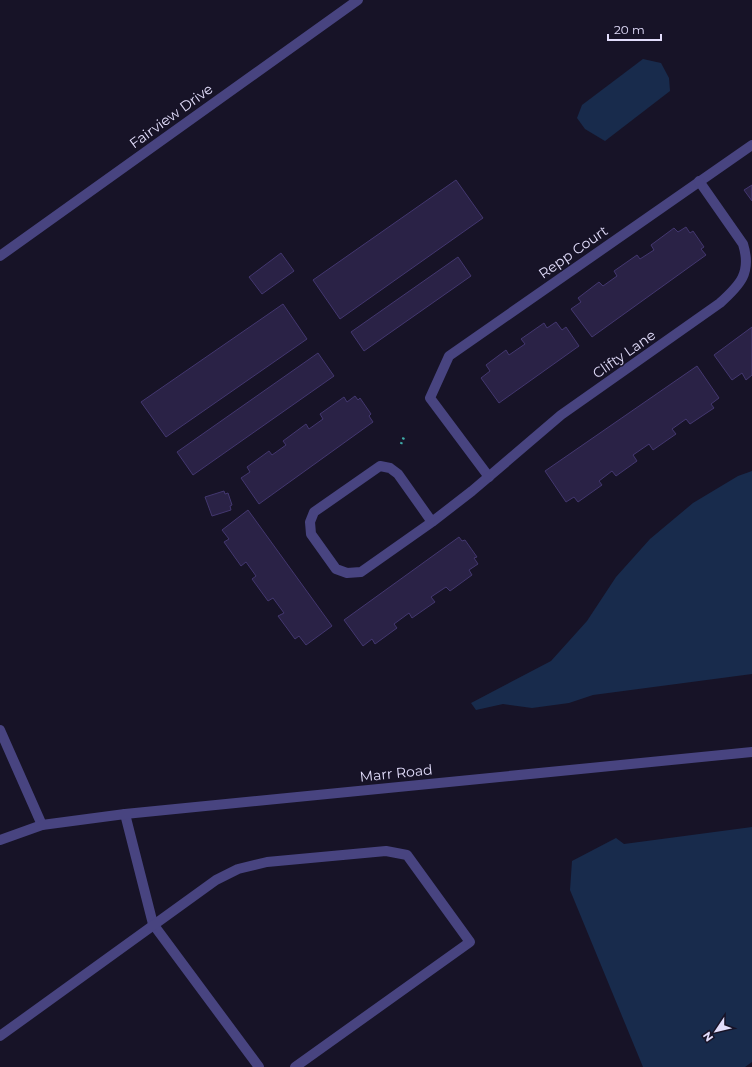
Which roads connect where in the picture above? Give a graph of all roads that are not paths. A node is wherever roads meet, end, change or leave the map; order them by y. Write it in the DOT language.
graph roads {
  1 [pos="358,0"];
  2 [pos="752,145"];
  3 [pos="699,182"];
  4 [pos="0,256"];
  5 [pos="489,477"];
  6 [pos="432,522"];
  7 [pos="0,730"];
  8 [pos="752,752"];
  9 [pos="125,814"];
  10 [pos="42,825"];
  11 [pos="0,840"];
  12 [pos="153,924"];
  13 [pos="0,1036"];
  14 [pos="259,1067"];
  15 [pos="295,1067"];
  1 -- 4 [label="street, Fairview Drive"];
  2 -- 3 [label="street, Repp Court"];
  3 -- 5 [label="street, Clifty Lane"];
  3 -- 5 [label="street, Repp Court"];
  5 -- 6 [label="street, Clifty Lane"];
  6 -- 6 [label="street, Clifty Lane"];
  7 -- 10 [label="street"];
  8 -- 9 [label="street, Marr Road"];
  9 -- 10 [label="street, Marr Road"];
  9 -- 12 [label="street"];
  10 -- 11 [label="street, Marr Road"];
  12 -- 13 [label="street"];
  12 -- 14 [label="street"];
  12 -- 15 [label="street"];
}
